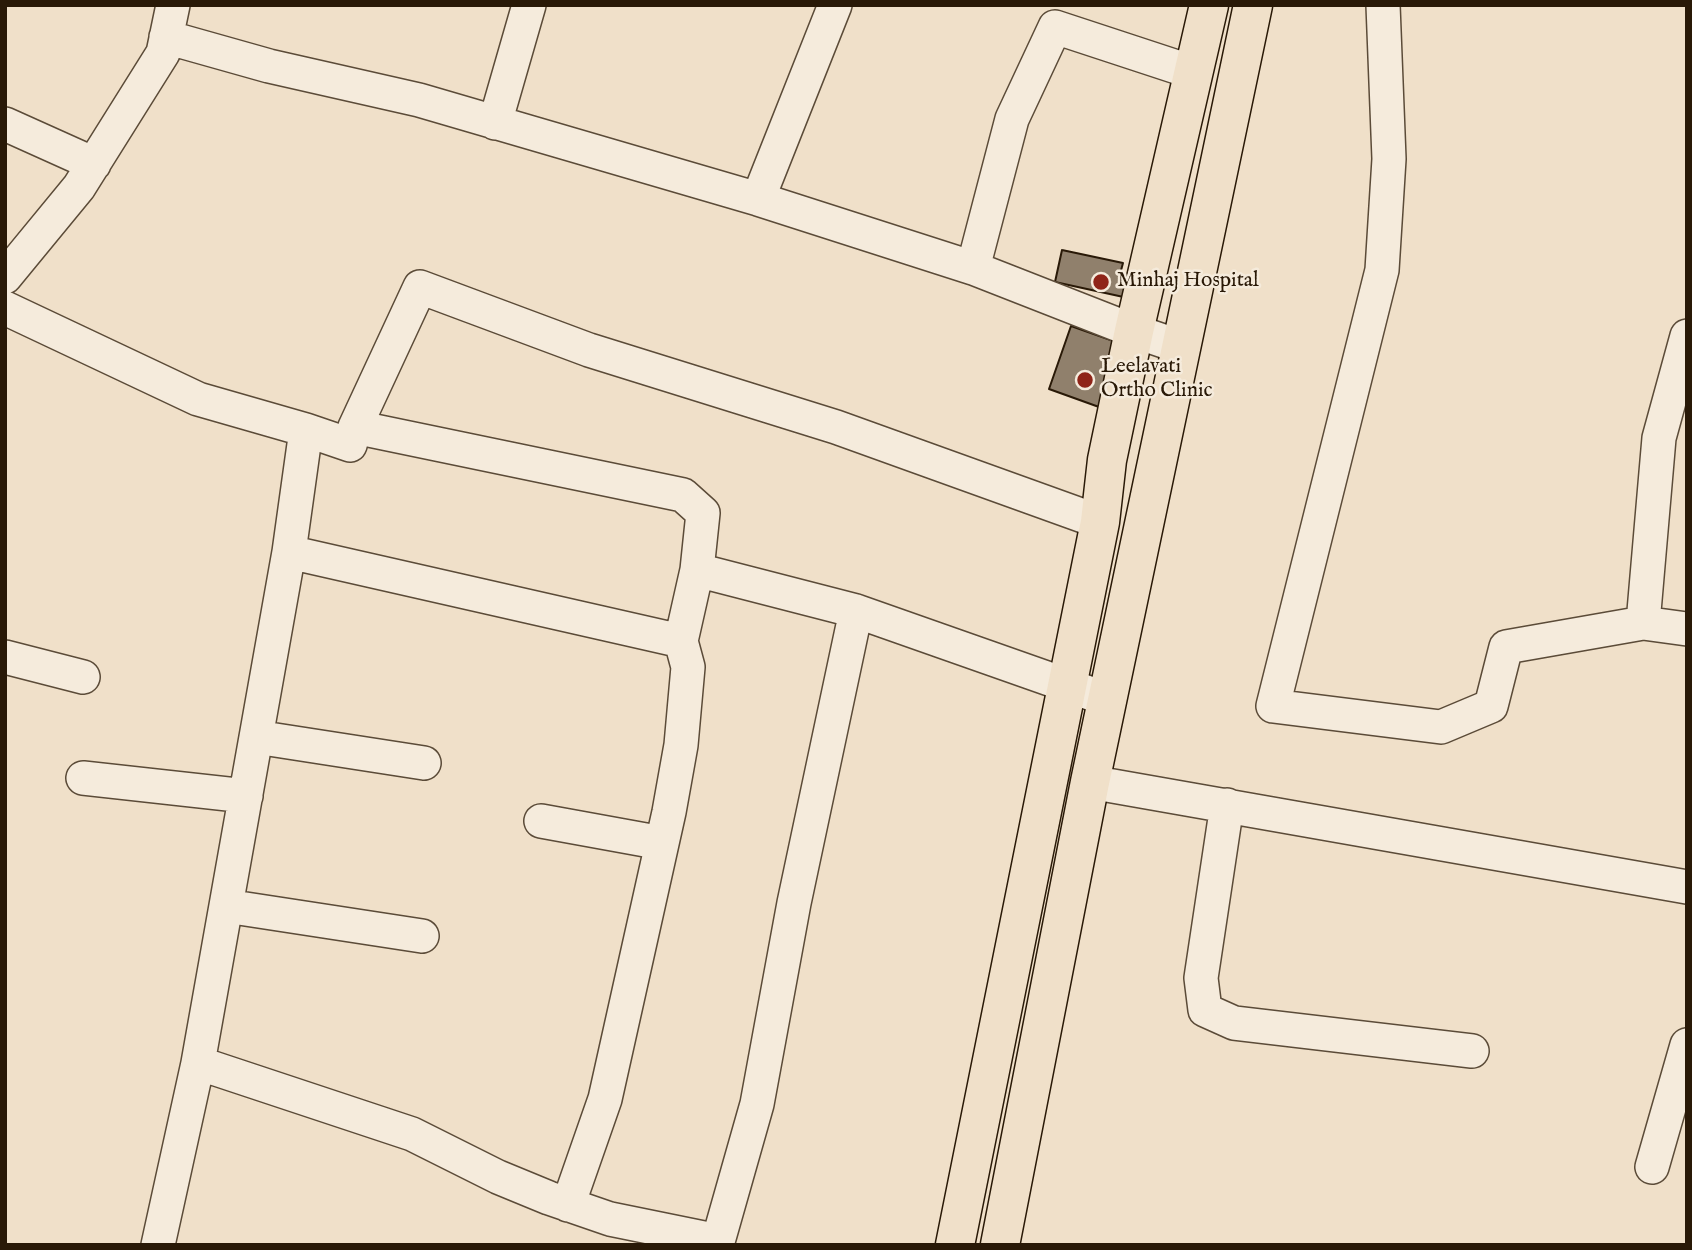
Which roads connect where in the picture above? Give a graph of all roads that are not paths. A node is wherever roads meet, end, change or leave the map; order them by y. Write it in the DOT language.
graph roads {
  1 [pos="529,5"];
  2 [pos="835,5"];
  3 [pos="1209,5"];
  4 [pos="1253,5"];
  5 [pos="1383,5"];
  6 [pos="170,21"];
  7 [pos="1195,73"];
  8 [pos="495,123"];
  9 [pos="5,124"];
  10 [pos="94,164"];
  11 [pos="758,199"];
  12 [pos="972,268"];
  13 [pos="5,276"];
  14 [pos="5,307"];
  15 [pos="1134,331"];
  16 [pos="1687,336"];
  17 [pos="1181,347"];
  18 [pos="355,427"];
  19 [pos="306,430"];
  20 [pos="1100,522"];
  21 [pos="289,552"];
  22 [pos="697,570"];
  23 [pos="856,611"];
  24 [pos="1643,623"];
  25 [pos="1687,629"];
  26 [pos="681,642"];
  27 [pos="5,657"];
  28 [pos="83,677"];
  29 [pos="1066,684"];
  30 [pos="1109,700"];
  31 [pos="256,737"];
  32 [pos="424,763"];
  33 [pos="83,778"];
  34 [pos="1090,782"];
  35 [pos="246,796"];
  36 [pos="1227,806"];
  37 [pos="541,821"];
  38 [pos="662,843"];
  39 [pos="1687,887"];
  40 [pos="226,906"];
  41 [pos="422,936"];
  42 [pos="1687,1045"];
  43 [pos="1472,1051"];
  44 [pos="198,1063"];
  45 [pos="1652,1167"];
  46 [pos="568,1205"];
  47 [pos="717,1243"];
  48 [pos="158,1245"];
  49 [pos="955,1245"];
  50 [pos="1000,1245"];
  1 -- 8 [label="street"];
  2 -- 11 [label="street"];
  3 -- 7 [label="main road"];
  4 -- 17 [label="main road"];
  5 -- 24 [label="street"];
  6 -- 8 [label="street"];
  6 -- 10 [label="street"];
  7 -- 12 [label="street"];
  7 -- 15 [label="main road"];
  8 -- 11 [label="street"];
  9 -- 10 [label="street"];
  10 -- 13 [label="street"];
  11 -- 12 [label="street"];
  12 -- 15 [label="street"];
  14 -- 19 [label="street"];
  15 -- 17 [label="street"];
  15 -- 20 [label="main road"];
  16 -- 24 [label="street"];
  17 -- 30 [label="main road"];
  18 -- 19 [label="street"];
  18 -- 20 [label="street"];
  18 -- 22 [label="street"];
  19 -- 21 [label="street"];
  20 -- 29 [label="main road"];
  21 -- 26 [label="street"];
  21 -- 31 [label="street"];
  22 -- 23 [label="street"];
  22 -- 26 [label="street"];
  23 -- 29 [label="street"];
  23 -- 47 [label="street"];
  24 -- 25 [label="street"];
  26 -- 38 [label="street"];
  27 -- 28 [label="street"];
  29 -- 30 [label="street"];
  29 -- 49 [label="main road"];
  30 -- 34 [label="main road"];
  31 -- 32 [label="street"];
  31 -- 35 [label="street"];
  33 -- 35 [label="street"];
  34 -- 36 [label="street"];
  34 -- 50 [label="main road"];
  35 -- 40 [label="street"];
  36 -- 39 [label="street"];
  36 -- 43 [label="street"];
  37 -- 38 [label="street"];
  38 -- 46 [label="street"];
  40 -- 41 [label="street"];
  40 -- 44 [label="street"];
  42 -- 45 [label="street"];
  44 -- 46 [label="street"];
  44 -- 48 [label="street"];
  46 -- 47 [label="street"];
}
